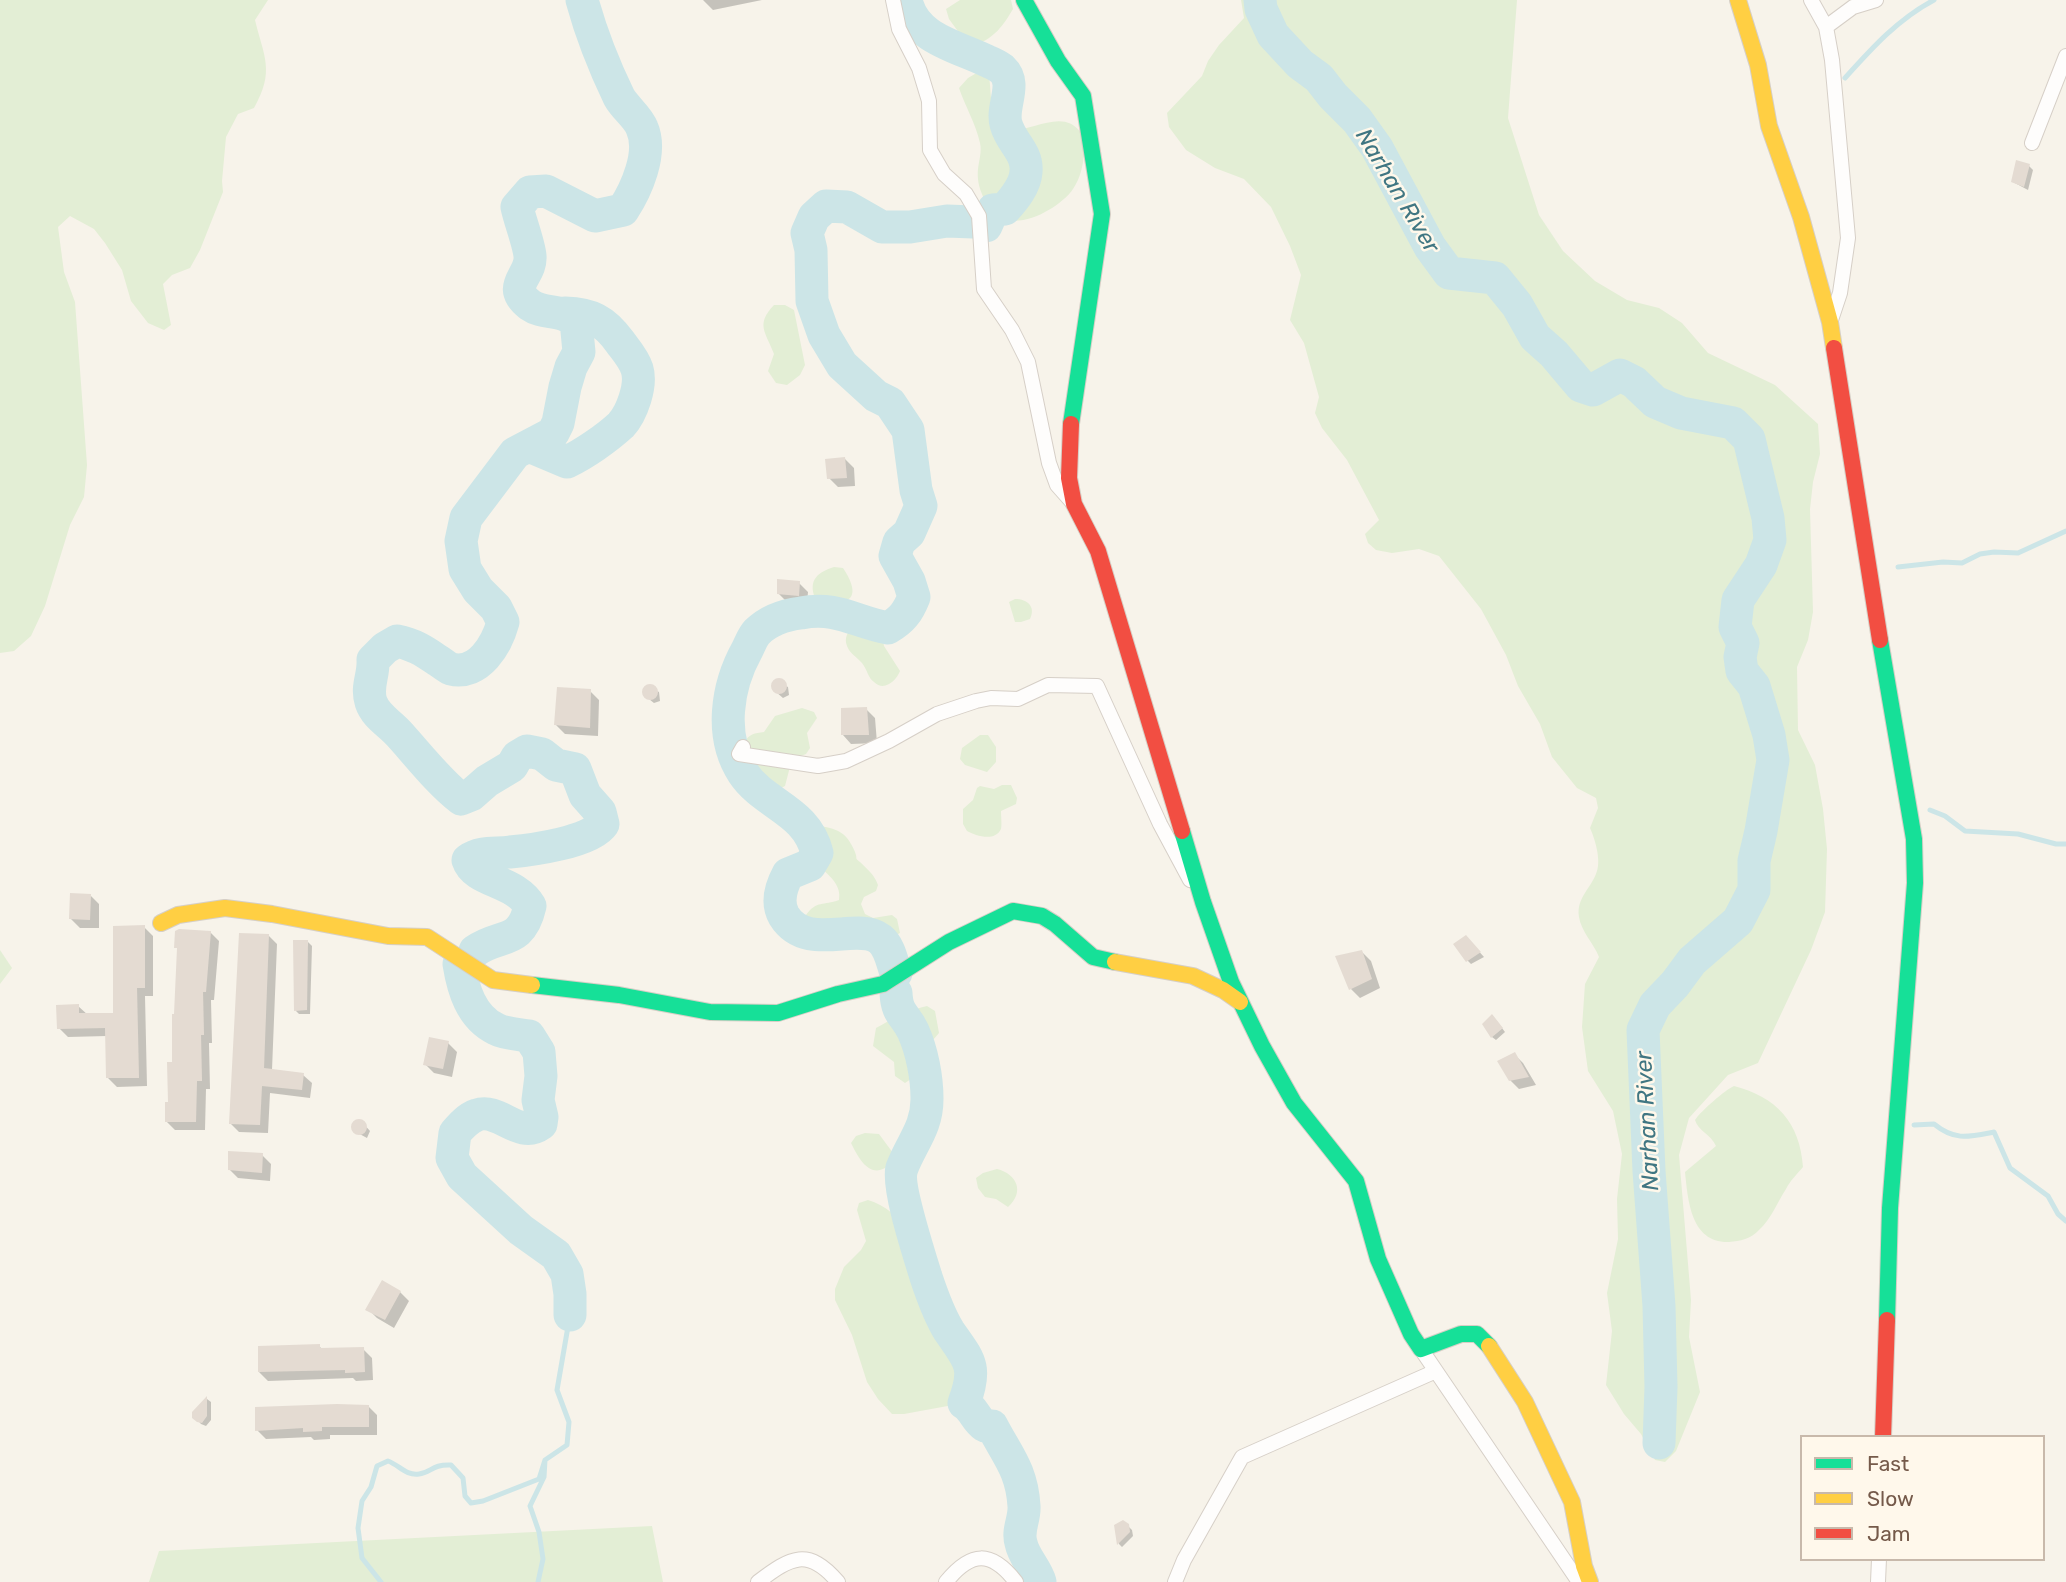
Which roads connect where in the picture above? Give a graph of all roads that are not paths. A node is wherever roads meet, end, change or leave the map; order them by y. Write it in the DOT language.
graph roads {
  1 [pos="893,0"];
  2 [pos="1024,0"];
  3 [pos="1738,0"];
  4 [pos="1811,0"];
  5 [pos="1875,0"];
  6 [pos="1826,27"];
  7 [pos="2066,56"];
  8 [pos="2032,143"];
  9 [pos="1830,322"];
  10 [pos="1074,504"];
  11 [pos="743,747"];
  12 [pos="1203,902"];
  13 [pos="161,923"];
  14 [pos="1241,1003"];
  15 [pos="1421,1349"];
  16 [pos="1436,1371"];
  17 [pos="1883,1435"];
  18 [pos="1879,1561"];
  19 [pos="758,1582"];
  20 [pos="838,1582"];
  21 [pos="946,1582"];
  22 [pos="1016,1582"];
  23 [pos="1175,1582"];
  24 [pos="1579,1582"];
  25 [pos="1590,1582"];
  26 [pos="1878,1582"];
  1 -- 10 [label="street"];
  2 -- 10 [label="street"];
  3 -- 9 [label="street"];
  4 -- 6 [label="street"];
  5 -- 6 [label="street"];
  6 -- 9 [label="street"];
  7 -- 8 [label="street"];
  9 -- 17 [label="street"];
  10 -- 12 [label="street"];
  11 -- 12 [label="street"];
  12 -- 14 [label="street"];
  13 -- 14 [label="street"];
  14 -- 15 [label="street"];
  15 -- 16 [label="street"];
  15 -- 25 [label="street"];
  16 -- 23 [label="street"];
  16 -- 24 [label="street"];
  18 -- 26 [label="street"];
  19 -- 20 [label="street"];
  21 -- 22 [label="street"];
}
